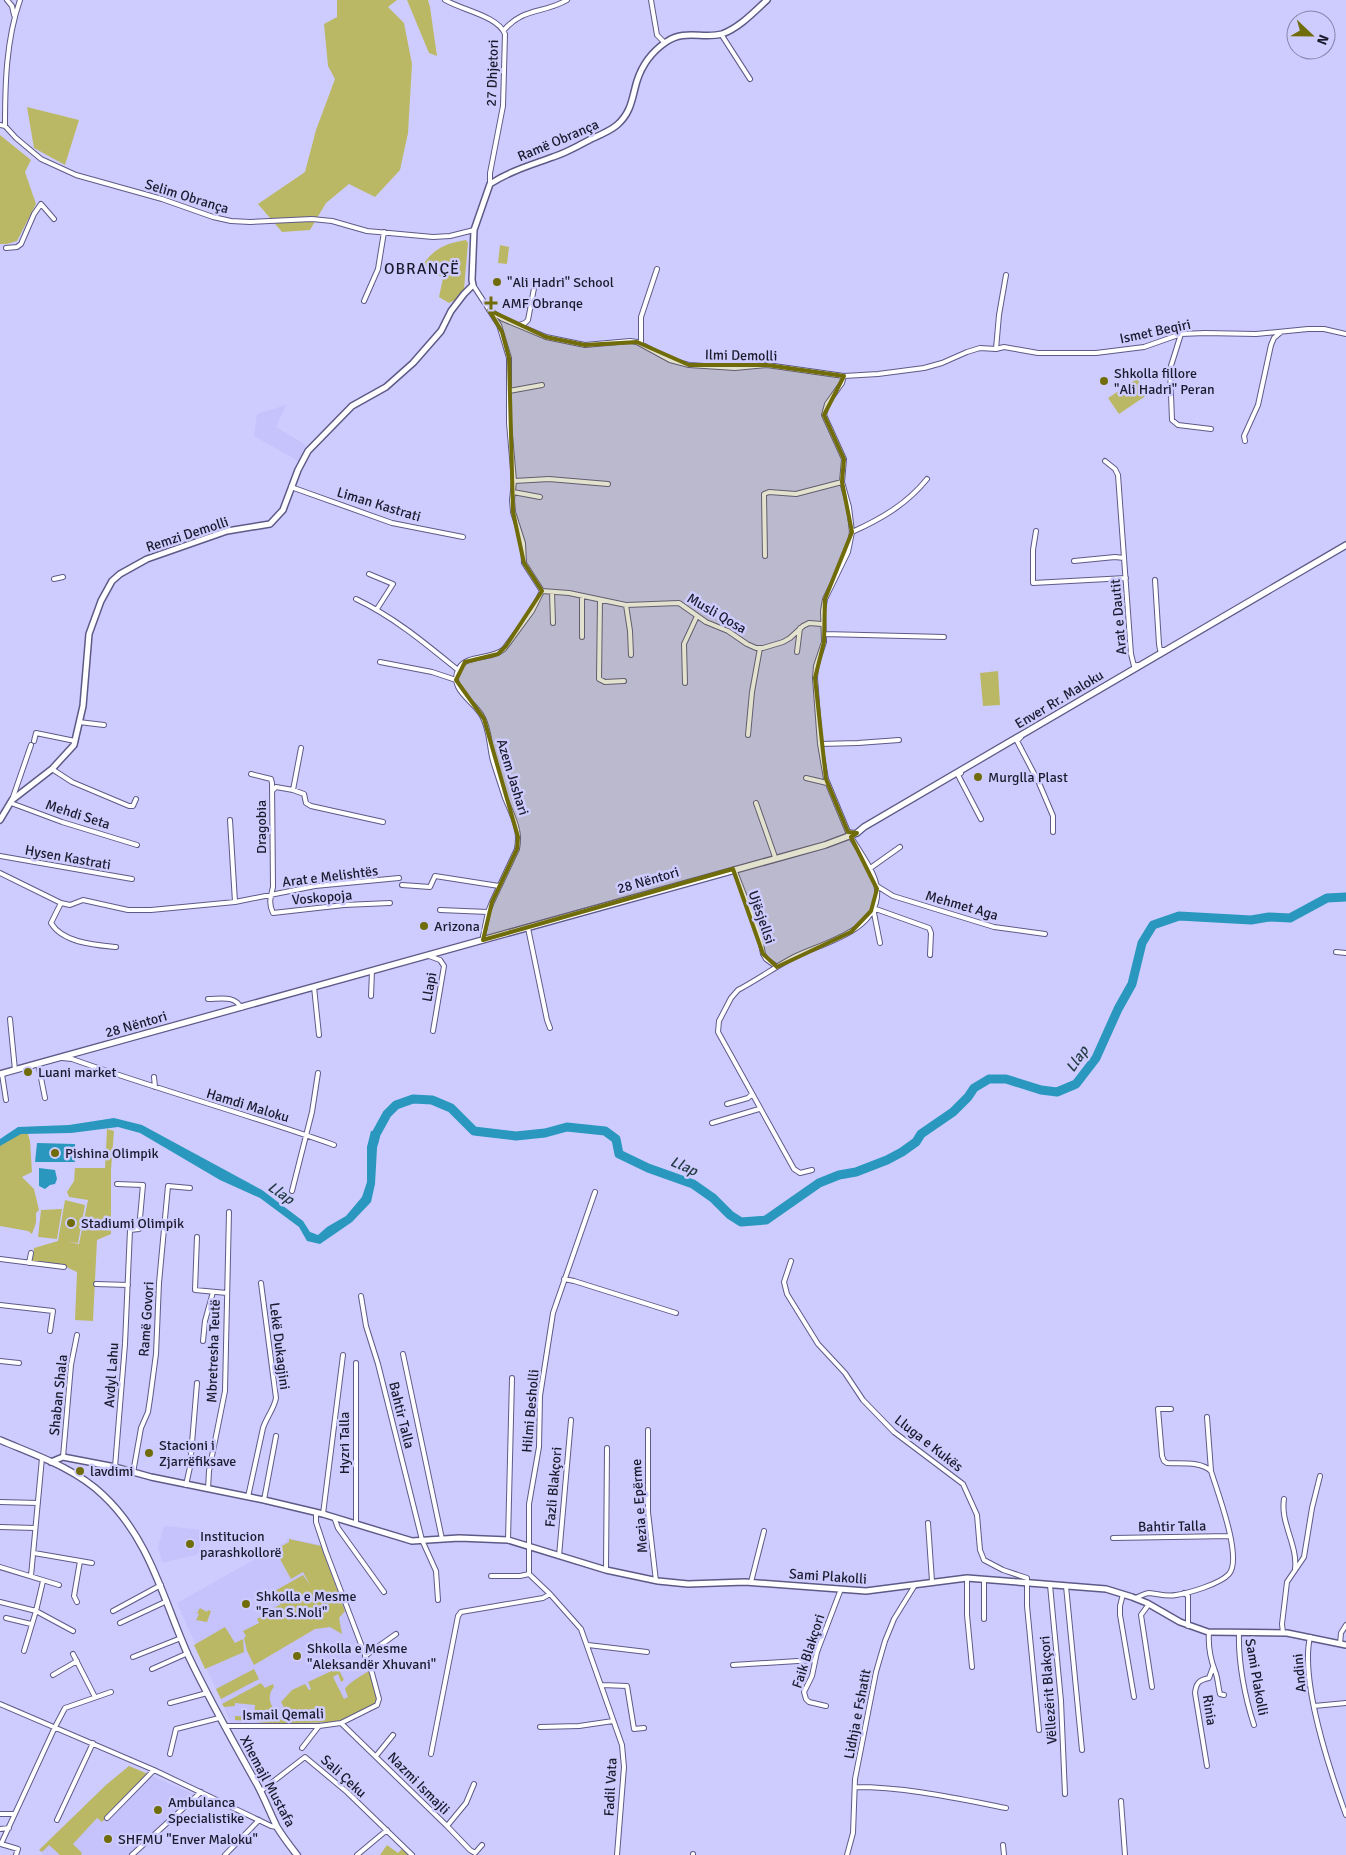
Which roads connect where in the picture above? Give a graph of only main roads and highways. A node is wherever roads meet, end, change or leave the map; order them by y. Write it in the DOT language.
graph roads {
  1 [pos="1346,545"];
  2 [pos="857,833"];
  3 [pos="1,1074"];
  4 [pos="0,1440"];
  5 [pos="297,1855"];
  1 -- 2 [label="main road, Enver Rr. Maloku"];
  2 -- 3 [label="main road, 28 Nëntori"];
  4 -- 5 [label="main road, Xhemajl Mustafa"];
}
